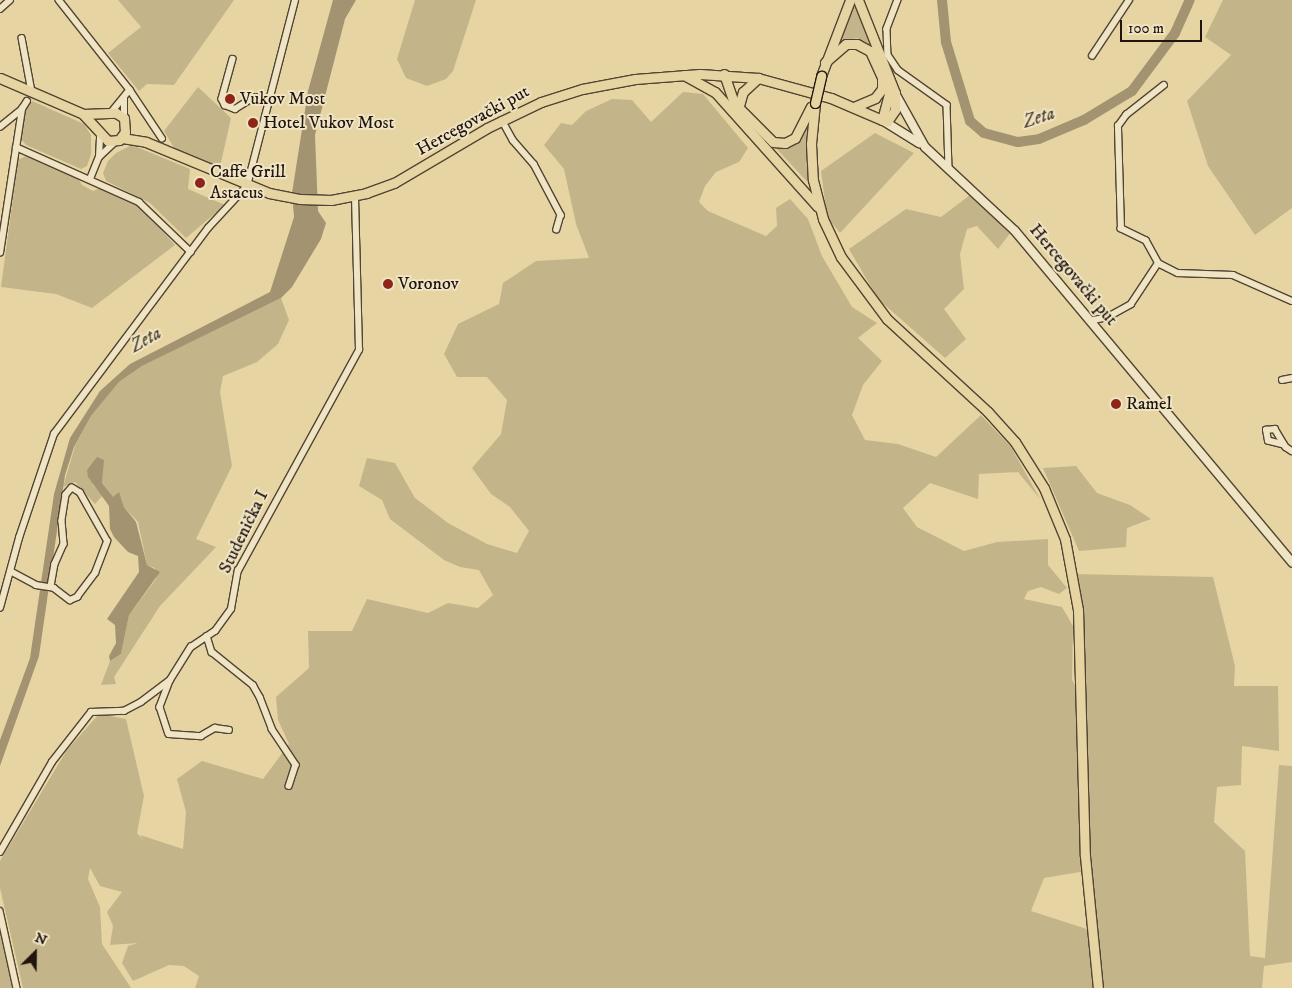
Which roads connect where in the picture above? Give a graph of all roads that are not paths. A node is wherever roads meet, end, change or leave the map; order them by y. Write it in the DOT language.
graph roads {
  1 [pos="10,0"];
  2 [pos="59,0"];
  3 [pos="295,0"];
  4 [pos="850,0"];
  5 [pos="858,0"];
  6 [pos="898,0"];
  7 [pos="1130,0"];
  8 [pos="0,9"];
  9 [pos="22,38"];
  10 [pos="1092,56"];
  11 [pos="233,59"];
  12 [pos="825,62"];
  13 [pos="682,74"];
  14 [pos="724,74"];
  15 [pos="882,77"];
  16 [pos="0,78"];
  17 [pos="758,78"];
  18 [pos="1164,85"];
  19 [pos="130,90"];
  20 [pos="715,92"];
  21 [pos="895,93"];
  22 [pos="30,96"];
  23 [pos="270,99"];
  24 [pos="124,100"];
  25 [pos="815,103"];
  26 [pos="854,107"];
  27 [pos="22,109"];
  28 [pos="738,109"];
  29 [pos="83,114"];
  30 [pos="107,114"];
  31 [pos="502,120"];
  32 [pos="884,121"];
  33 [pos="125,122"];
  34 [pos="0,128"];
  35 [pos="98,131"];
  36 [pos="162,138"];
  37 [pos="118,140"];
  38 [pos="146,142"];
  39 [pos="16,147"];
  40 [pos="925,147"];
  41 [pos="99,157"];
  42 [pos="949,167"];
  43 [pos="90,179"];
  44 [pos="247,186"];
  45 [pos="355,196"];
  46 [pos="820,209"];
  47 [pos="557,229"];
  48 [pos="191,252"];
  49 [pos="0,254"];
  50 [pos="1158,263"];
  51 [pos="1292,301"];
  52 [pos="1090,321"];
  53 [pos="1292,378"];
  54 [pos="1282,380"];
  55 [pos="1284,445"];
  56 [pos="1292,451"];
  57 [pos="1292,562"];
  58 [pos="12,572"];
  59 [pos="51,587"];
  60 [pos="0,608"];
  61 [pos="208,636"];
  62 [pos="170,680"];
  63 [pos="229,730"];
  64 [pos="289,786"];
  65 [pos="0,852"];
  66 [pos="0,912"];
  67 [pos="16,988"];
  68 [pos="1098,988"];
  1 -- 8 [label="street"];
  2 -- 19 [label="street"];
  3 -- 23 [label="street"];
  4 -- 12 [label="main road"];
  5 -- 21 [label="main road"];
  6 -- 42 [label="street"];
  7 -- 10 [label="street"];
  9 -- 22 [label="street"];
  11 -- 23 [label="street"];
  12 -- 15 [label="main road"];
  12 -- 25 [label="main road, bridge"];
  13 -- 14 [label="main road, Hercegovački put"];
  13 -- 20 [label="main road"];
  13 -- 31 [label="main road, Hercegovački put"];
  14 -- 17 [label="main road, Hercegovački put"];
  14 -- 20 [label="main road"];
  14 -- 28 [label="main road"];
  15 -- 26 [label="main road"];
  15 -- 32 [label="main road"];
  16 -- 22 [label="main road"];
  17 -- 26 [label="main road, Hercegovački put"];
  17 -- 28 [label="main road"];
  18 -- 50 [label="street"];
  19 -- 24 [label="street"];
  19 -- 36 [label="street"];
  20 -- 46 [label="main road"];
  21 -- 32 [label="main road"];
  21 -- 40 [label="main road"];
  22 -- 27 [label="street"];
  22 -- 29 [label="main road"];
  23 -- 44 [label="street"];
  24 -- 30 [label="street"];
  24 -- 33 [label="street"];
  25 -- 28 [label="main road"];
  25 -- 46 [label="main road"];
  26 -- 32 [label="main road, Hercegovački put"];
  27 -- 34 [label="street"];
  27 -- 39 [label="street"];
  29 -- 30 [label="main road"];
  29 -- 35 [label="main road"];
  30 -- 33 [label="main road"];
  30 -- 35 [label="main road"];
  31 -- 45 [label="main road, Hercegovački put"];
  31 -- 47 [label="street"];
  32 -- 40 [label="main road"];
  33 -- 37 [label="main road"];
  33 -- 38 [label="main road"];
  35 -- 37 [label="main road"];
  35 -- 41 [label="street"];
  37 -- 38 [label="main road"];
  37 -- 41 [label="street"];
  38 -- 44 [label="main road, Hercegovački put"];
  39 -- 43 [label="street"];
  39 -- 49 [label="street"];
  40 -- 42 [label="main road, Hercegovački put"];
  41 -- 43 [label="street"];
  42 -- 52 [label="main road, Hercegovački put"];
  43 -- 48 [label="street"];
  44 -- 45 [label="main road, Hercegovački put"];
  44 -- 48 [label="street"];
  45 -- 61 [label="street, Studenička I"];
  46 -- 68 [label="main road"];
  48 -- 58 [label="street"];
  50 -- 51 [label="street"];
  50 -- 52 [label="street"];
  52 -- 57 [label="main road, Hercegovački put"];
  53 -- 54 [label="street"];
  55 -- 56 [label="street"];
  58 -- 59 [label="street"];
  58 -- 60 [label="street"];
  59 -- 59 [label="street"];
  61 -- 62 [label="street, Studenička I"];
  61 -- 64 [label="street"];
  62 -- 63 [label="street"];
  62 -- 65 [label="street, Studenička I"];
  66 -- 67 [label="street"];
}
